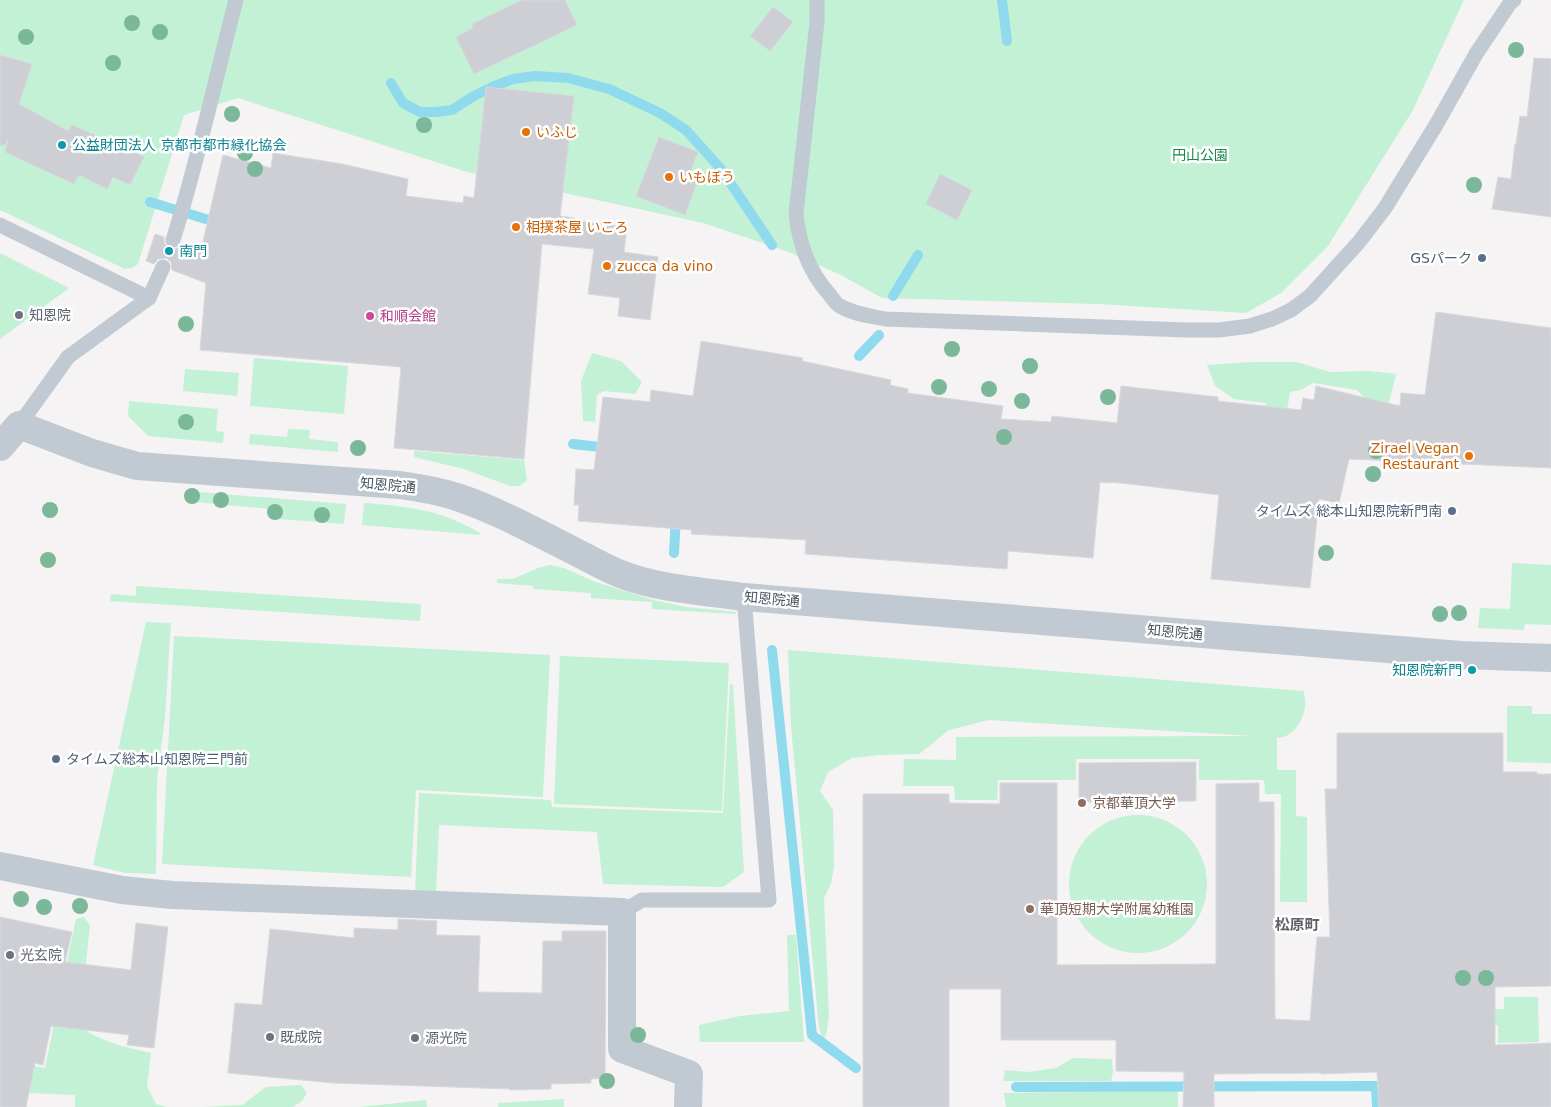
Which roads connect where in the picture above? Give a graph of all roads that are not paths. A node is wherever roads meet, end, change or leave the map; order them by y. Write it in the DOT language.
graph roads {
  1 [pos="236,0"];
  2 [pos="817,0"];
  3 [pos="1514,0"];
  4 [pos="0,225"];
  5 [pos="173,240"];
  6 [pos="163,267"];
  7 [pos="149,298"];
  8 [pos="19,425"];
  9 [pos="0,448"];
  10 [pos="744,597"];
  11 [pos="1551,658"];
  12 [pos="0,866"];
  13 [pos="622,912"];
  14 [pos="688,1107"];
  1 -- 5 [label="lane"];
  2 -- 3 [label="lane"];
  4 -- 7 [label="lane"];
  6 -- 7 [label="lane"];
  7 -- 8 [label="lane"];
  8 -- 9 [label="street"];
  8 -- 10 [label="street, 知恩院通"];
  10 -- 11 [label="street, 知恩院通"];
  10 -- 13 [label="lane"];
  12 -- 13 [label="street"];
  13 -- 14 [label="street"];
}
